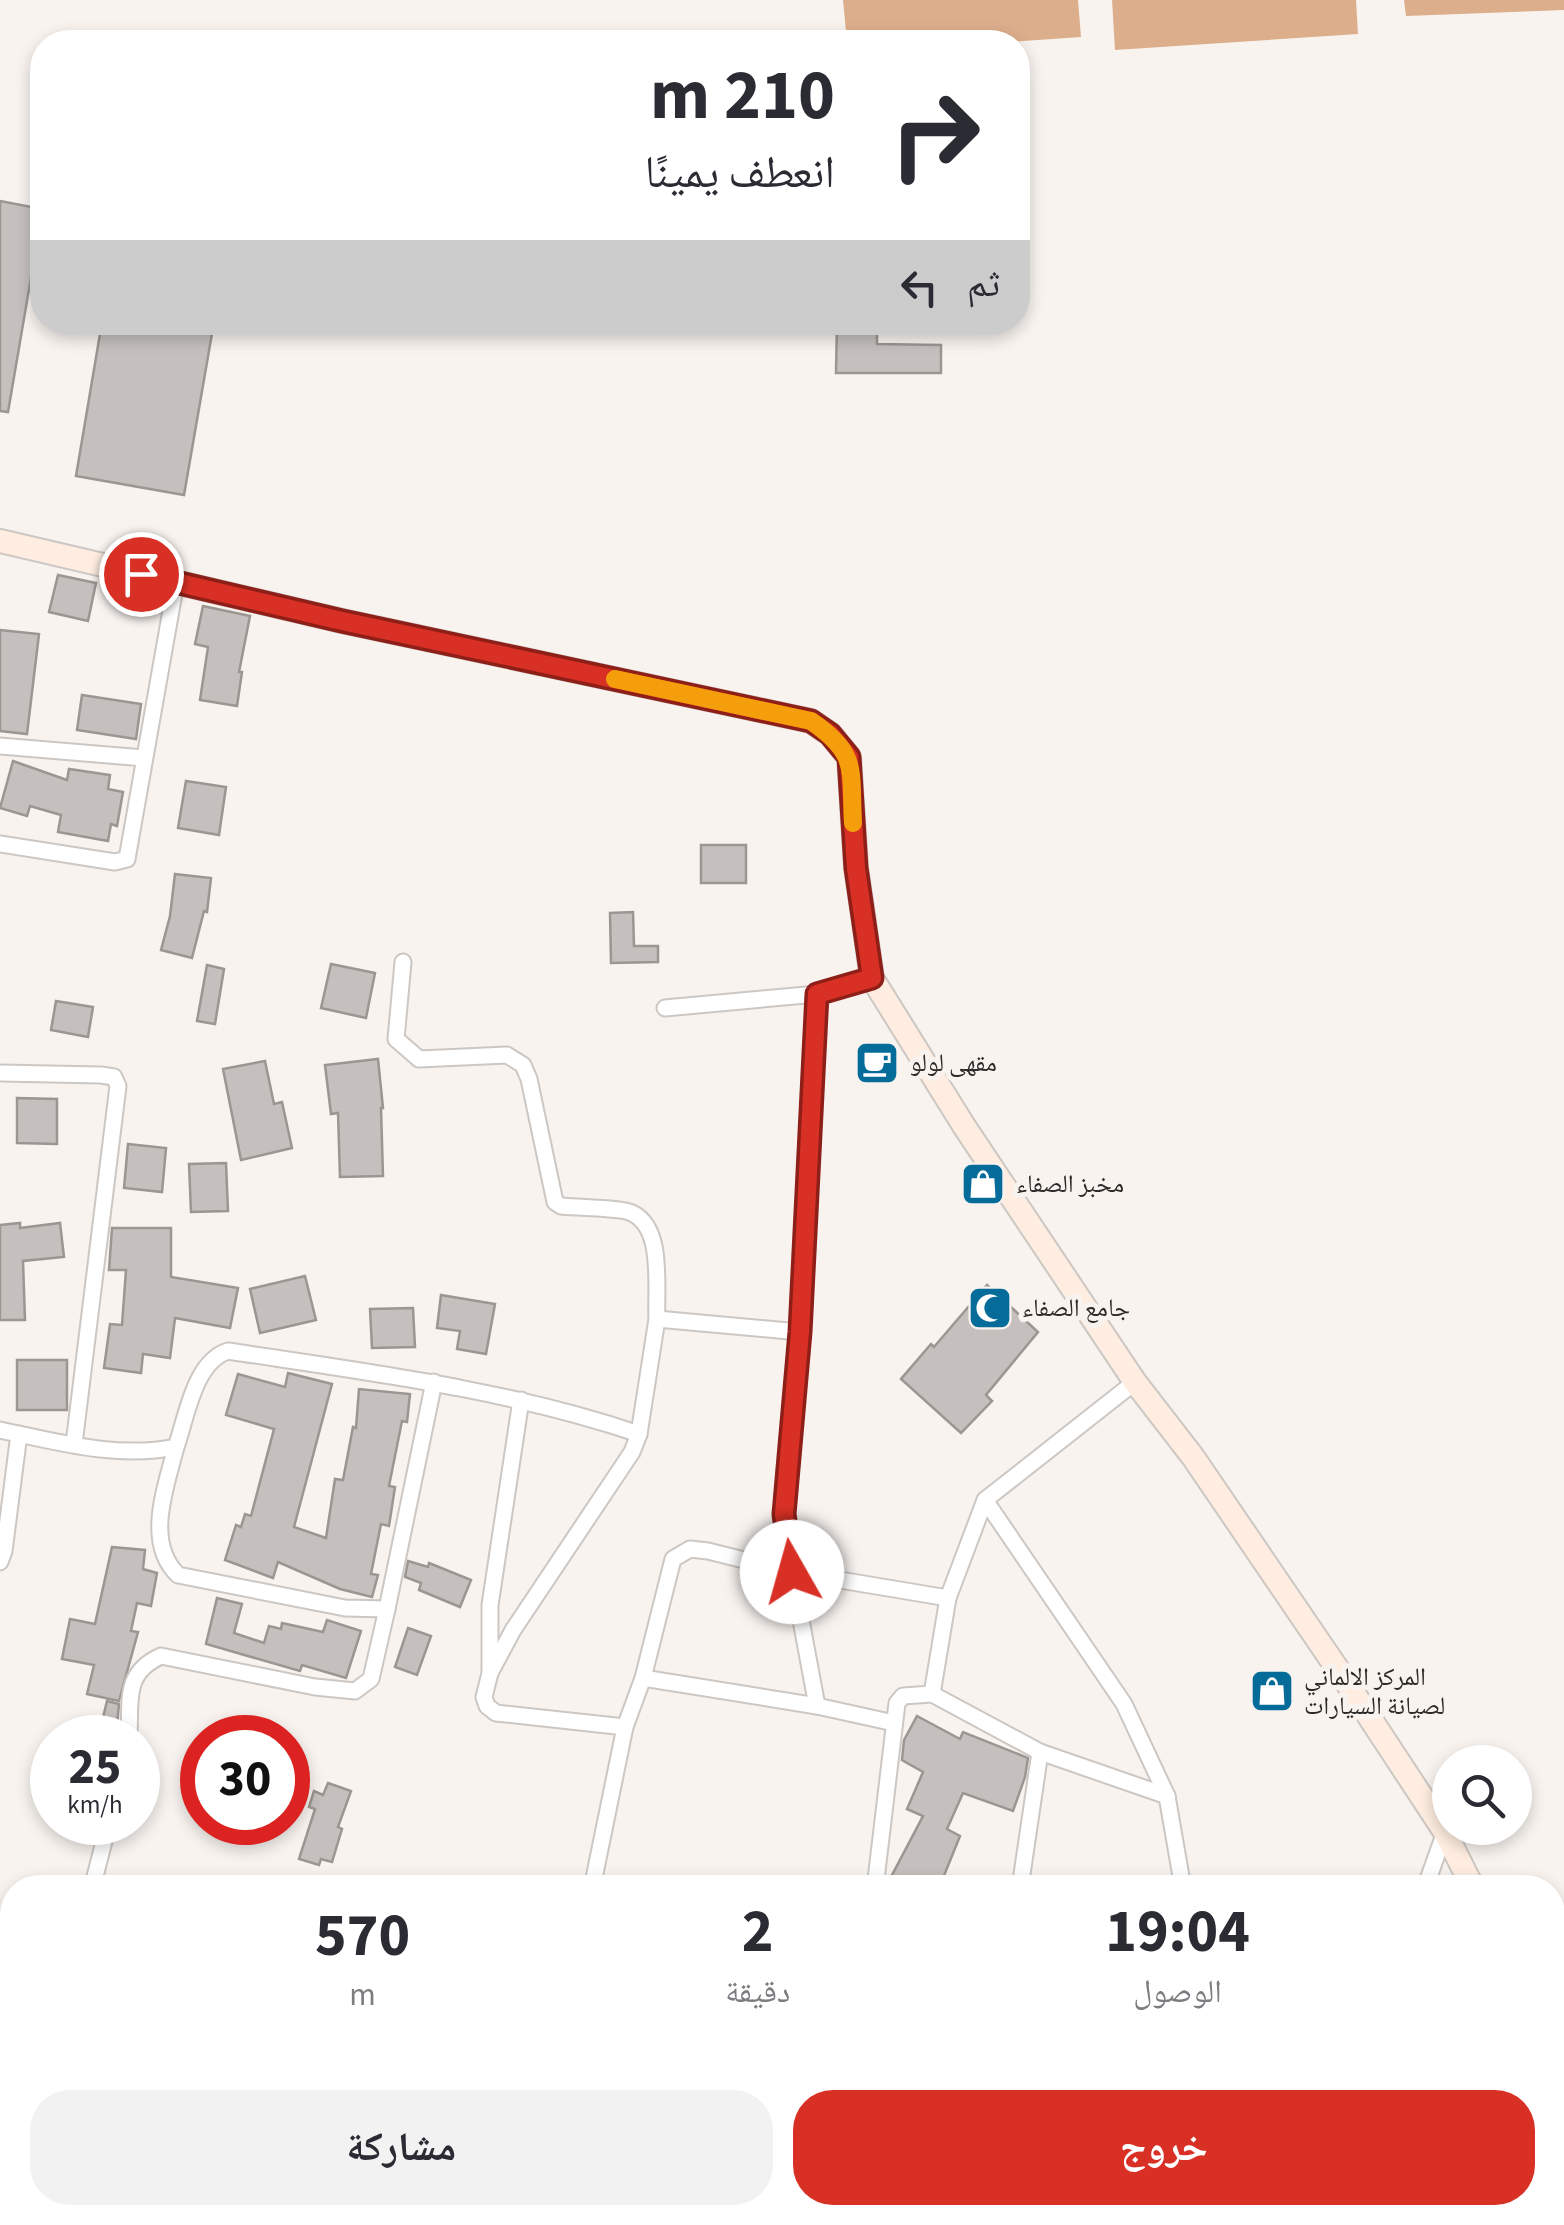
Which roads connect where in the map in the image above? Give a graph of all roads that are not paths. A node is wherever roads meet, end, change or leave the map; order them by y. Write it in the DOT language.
graph roads {
  1 [pos="0,542"];
  2 [pos="176,582"];
  3 [pos="0,746"];
  4 [pos="144,758"];
  5 [pos="0,844"];
  6 [pos="403,962"];
  7 [pos="872,978"];
  8 [pos="817,994"];
  9 [pos="665,1008"];
  10 [pos="0,1072"];
  11 [pos="657,1319"];
  12 [pos="800,1332"];
  13 [pos="434,1382"];
  14 [pos="1135,1382"];
  15 [pos="521,1400"];
  16 [pos="0,1430"];
  17 [pos="20,1434"];
  18 [pos="639,1434"];
  19 [pos="74,1444"];
  20 [pos="176,1447"];
  21 [pos="985,1500"];
  22 [pos="0,1562"];
  23 [pos="792,1572"];
  24 [pos="948,1598"];
  25 [pos="387,1609"];
  26 [pos="490,1672"];
  27 [pos="644,1678"];
  28 [pos="932,1694"];
  29 [pos="817,1706"];
  30 [pos="130,1715"];
  31 [pos="894,1724"];
  32 [pos="624,1727"];
  33 [pos="1040,1752"];
  34 [pos="1168,1796"];
  35 [pos="1432,1813"];
  36 [pos="102,1845"];
  37 [pos="1440,1845"];
  38 [pos="1452,1845"];
  39 [pos="95,1875"];
  40 [pos="595,1875"];
  41 [pos="877,1875"];
  42 [pos="1022,1875"];
  43 [pos="1181,1875"];
  44 [pos="1429,1875"];
  45 [pos="1467,1875"];
  1 -- 2 [label="street"];
  2 -- 4 [label="street"];
  2 -- 7 [label="street"];
  3 -- 4 [label="street"];
  4 -- 5 [label="street"];
  6 -- 11 [label="street"];
  7 -- 8 [label="street"];
  7 -- 14 [label="street"];
  8 -- 9 [label="street"];
  8 -- 12 [label="street"];
  10 -- 19 [label="street"];
  11 -- 12 [label="street"];
  11 -- 18 [label="street"];
  12 -- 23 [label="street"];
  13 -- 15 [label="street"];
  13 -- 20 [label="street"];
  13 -- 25 [label="street"];
  14 -- 21 [label="street"];
  14 -- 35 [label="street"];
  15 -- 18 [label="street"];
  15 -- 26 [label="street"];
  16 -- 17 [label="street"];
  17 -- 19 [label="street"];
  17 -- 22 [label="street"];
  18 -- 26 [label="street"];
  19 -- 20 [label="street"];
  20 -- 25 [label="street"];
  21 -- 24 [label="street"];
  21 -- 34 [label="street"];
  23 -- 24 [label="street"];
  23 -- 27 [label="street"];
  23 -- 29 [label="street"];
  24 -- 28 [label="street"];
  25 -- 30 [label="street"];
  26 -- 32 [label="street"];
  27 -- 29 [label="street"];
  27 -- 32 [label="street"];
  28 -- 31 [label="street"];
  28 -- 33 [label="street"];
  29 -- 31 [label="street"];
  31 -- 41 [label="street"];
  32 -- 40 [label="street"];
  33 -- 34 [label="street"];
  33 -- 42 [label="street"];
  34 -- 43 [label="street"];
  36 -- 39 [label="street"];
  37 -- 44 [label="street"];
  38 -- 45 [label="street"];
}
